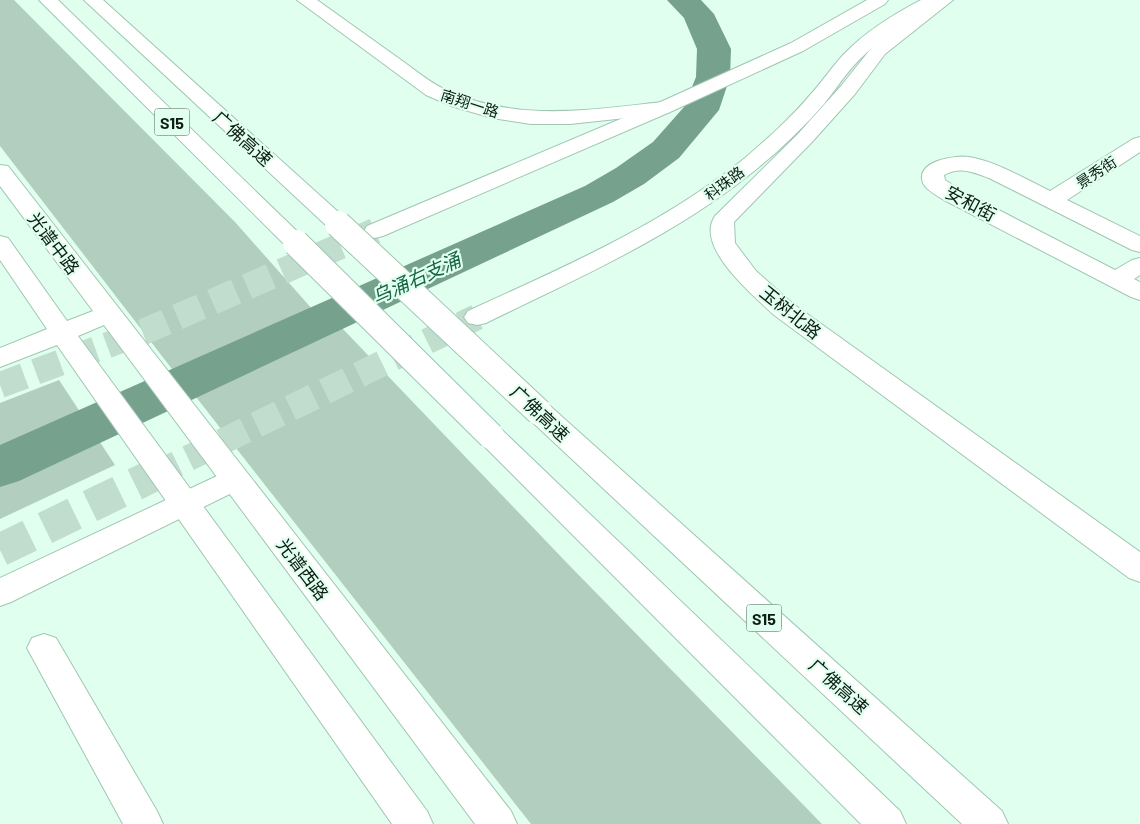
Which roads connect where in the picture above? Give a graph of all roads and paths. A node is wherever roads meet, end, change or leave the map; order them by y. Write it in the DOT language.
graph roads {
  1 [pos="48,0"];
  2 [pos="93,0"];
  3 [pos="306,0"];
  4 [pos="879,0"];
  5 [pos="934,0"];
  6 [pos="944,0"];
  7 [pos="663,108"];
  8 [pos="1140,143"];
  9 [pos="0,171"];
  10 [pos="1052,200"];
  11 [pos="375,231"];
  12 [pos="0,243"];
  13 [pos="1140,244"];
  14 [pos="1140,265"];
  15 [pos="1117,279"];
  16 [pos="1140,292"];
  17 [pos="108,314"];
  18 [pos="477,317"];
  19 [pos="62,333"];
  20 [pos="0,358"];
  21 [pos="234,479"];
  22 [pos="184,502"];
  23 [pos="1140,569"];
  24 [pos="0,593"];
  25 [pos="44,648"];
  26 [pos="140,823"];
  27 [pos="414,824"];
  28 [pos="498,824"];
  29 [pos="887,824"];
  30 [pos="989,824"];
  1 -- 29 [label="main road, 广佛高速 / S15, bridge"];
  2 -- 30 [label="main road, 广佛高速 / S15, bridge"];
  3 -- 7 [label="main road, 南翔一路"];
  4 -- 7 [label="main road"];
  5 -- 18 [label="main road, 科珠路"];
  6 -- 23 [label="main road, 玉树北路"];
  7 -- 11 [label="main road"];
  8 -- 10 [label="main road, 景秀街"];
  9 -- 17 [label="main road, 光谱中路"];
  10 -- 13 [label="main road, 安和街"];
  10 -- 15 [label="main road, 安和街"];
  12 -- 19 [label="main road"];
  14 -- 15 [label="main road"];
  15 -- 16 [label="main road, 安和街"];
  17 -- 19 [label="main road"];
  17 -- 21 [label="main road, 光谱西路"];
  19 -- 20 [label="main road"];
  19 -- 22 [label="main road"];
  21 -- 22 [label="main road"];
  21 -- 28 [label="main road, 光谱西路"];
  22 -- 24 [label="main road"];
  22 -- 27 [label="main road"];
  25 -- 26 [label="main road"];
}
